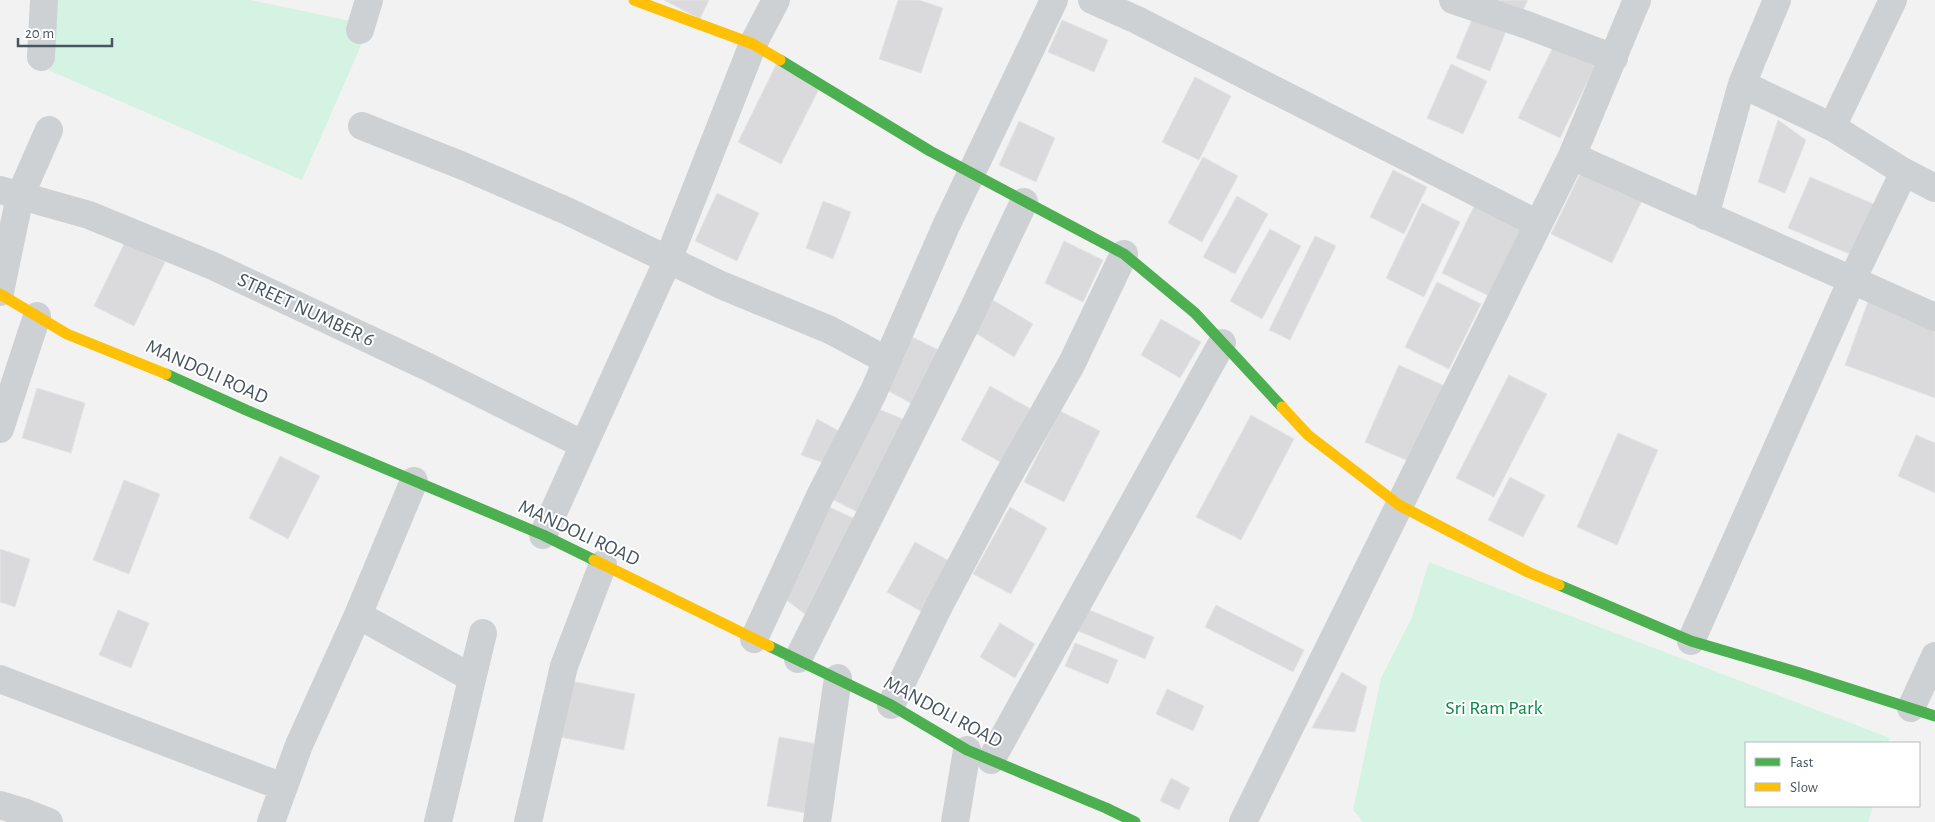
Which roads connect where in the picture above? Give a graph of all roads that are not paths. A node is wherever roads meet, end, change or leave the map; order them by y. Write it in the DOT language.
graph roads {
  1 [pos="44,0"];
  2 [pos="370,0"];
  3 [pos="634,0"];
  4 [pos="776,0"];
  5 [pos="1054,0"];
  6 [pos="1092,0"];
  7 [pos="1453,0"];
  8 [pos="1637,0"];
  9 [pos="1776,0"];
  10 [pos="1892,0"];
  11 [pos="360,30"];
  12 [pos="754,44"];
  13 [pos="40,57"];
  14 [pos="1614,58"];
  15 [pos="1742,84"];
  16 [pos="362,126"];
  17 [pos="1832,127"];
  18 [pos="49,130"];
  19 [pos="1572,156"];
  20 [pos="1904,172"];
  21 [pos="972,174"];
  22 [pos="1935,188"];
  23 [pos="10,193"];
  24 [pos="1024,202"];
  25 [pos="1705,216"];
  26 [pos="1538,224"];
  27 [pos="1124,254"];
  28 [pos="668,260"];
  29 [pos="1852,280"];
  30 [pos="0,293"];
  31 [pos="37,316"];
  32 [pos="1935,318"];
  33 [pos="1222,343"];
  34 [pos="886,360"];
  35 [pos="0,429"];
  36 [pos="584,445"];
  37 [pos="414,481"];
  38 [pos="1399,505"];
  39 [pos="543,534"];
  40 [pos="603,564"];
  41 [pos="358,614"];
  42 [pos="483,633"];
  43 [pos="754,639"];
  44 [pos="1692,641"];
  45 [pos="1935,656"];
  46 [pos="798,660"];
  47 [pos="472,678"];
  48 [pos="838,678"];
  49 [pos="0,679"];
  50 [pos="891,704"];
  51 [pos="1923,712"];
  52 [pos="979,755"];
  53 [pos="283,787"];
  54 [pos="0,805"];
  55 [pos="1104,815"];
  56 [pos="33,819"];
  57 [pos="271,822"];
  58 [pos="438,822"];
  59 [pos="528,822"];
  60 [pos="817,822"];
  61 [pos="955,822"];
  62 [pos="1135,822"];
  63 [pos="1243,822"];
  1 -- 13 [label="street"];
  2 -- 11 [label="street"];
  3 -- 12 [label="street"];
  4 -- 12 [label="street"];
  5 -- 21 [label="street"];
  6 -- 26 [label="street"];
  7 -- 14 [label="street"];
  8 -- 14 [label="street"];
  9 -- 15 [label="street"];
  10 -- 17 [label="street"];
  12 -- 21 [label="street"];
  12 -- 28 [label="street"];
  14 -- 19 [label="street"];
  15 -- 17 [label="street"];
  15 -- 25 [label="street"];
  16 -- 28 [label="street"];
  17 -- 20 [label="street"];
  18 -- 23 [label="street"];
  19 -- 25 [label="street"];
  19 -- 26 [label="street"];
  20 -- 22 [label="street"];
  20 -- 29 [label="street"];
  21 -- 24 [label="street"];
  21 -- 34 [label="street"];
  23 -- 30 [label="street"];
  23 -- 36 [label="street, STREET NUMBER 6"];
  24 -- 27 [label="street"];
  24 -- 46 [label="street"];
  25 -- 29 [label="street"];
  26 -- 38 [label="street"];
  27 -- 33 [label="street"];
  27 -- 50 [label="street"];
  28 -- 34 [label="street"];
  28 -- 36 [label="street"];
  29 -- 32 [label="street"];
  29 -- 44 [label="street"];
  30 -- 31 [label="street, MANDOLI ROAD"];
  31 -- 35 [label="street"];
  31 -- 37 [label="street, MANDOLI ROAD"];
  33 -- 38 [label="street"];
  33 -- 52 [label="street"];
  34 -- 43 [label="street"];
  36 -- 39 [label="street"];
  37 -- 39 [label="street, MANDOLI ROAD"];
  37 -- 41 [label="street"];
  38 -- 44 [label="street"];
  38 -- 63 [label="street"];
  39 -- 40 [label="street, MANDOLI ROAD"];
  40 -- 43 [label="street, MANDOLI ROAD"];
  40 -- 59 [label="street"];
  41 -- 47 [label="street"];
  41 -- 53 [label="street"];
  42 -- 47 [label="street"];
  43 -- 46 [label="street, MANDOLI ROAD"];
  44 -- 51 [label="street"];
  45 -- 51 [label="street"];
  46 -- 48 [label="street, MANDOLI ROAD"];
  47 -- 58 [label="street"];
  48 -- 50 [label="street, MANDOLI ROAD"];
  48 -- 60 [label="street"];
  49 -- 53 [label="street"];
  50 -- 52 [label="street, MANDOLI ROAD"];
  52 -- 55 [label="street, MANDOLI ROAD"];
  52 -- 61 [label="street"];
  53 -- 57 [label="street"];
  54 -- 56 [label="street"];
  55 -- 62 [label="street, MANDOLI ROAD"];
}
